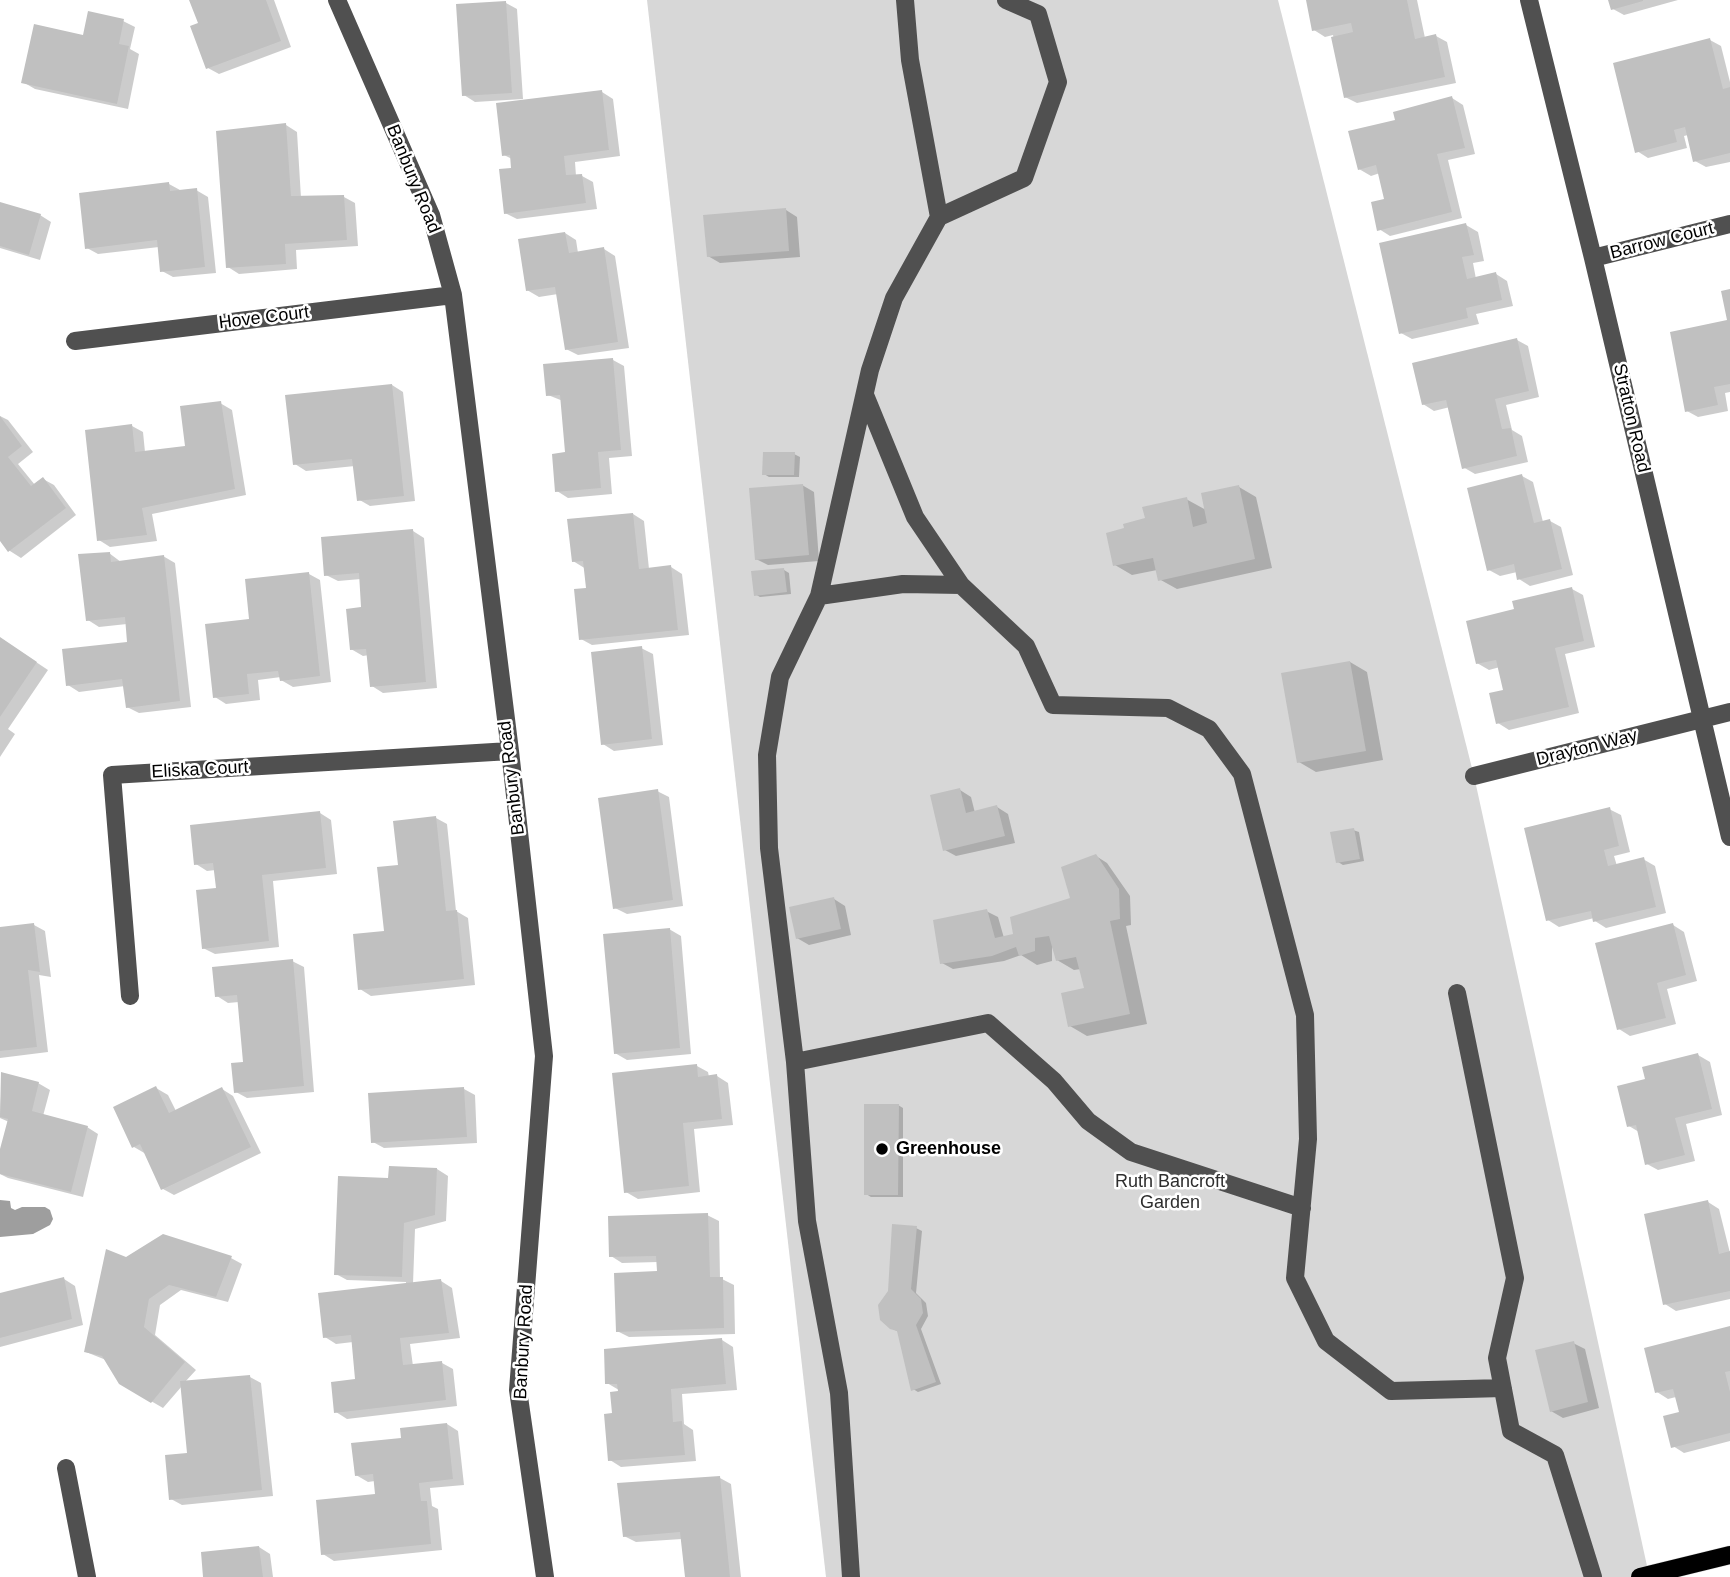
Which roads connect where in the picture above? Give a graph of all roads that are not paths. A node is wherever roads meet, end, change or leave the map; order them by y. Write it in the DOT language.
graph roads {
  1 [pos="337,0"];
  2 [pos="905,0"];
  3 [pos="1006,0"];
  4 [pos="1529,0"];
  5 [pos="939,217"];
  6 [pos="1730,224"];
  7 [pos="1593,258"];
  8 [pos="453,295"];
  9 [pos="75,341"];
  10 [pos="864,395"];
  11 [pos="961,585"];
  12 [pos="819,596"];
  13 [pos="1730,712"];
  14 [pos="1701,720"];
  15 [pos="510,751"];
  16 [pos="1474,776"];
  17 [pos="1730,837"];
  18 [pos="1457,993"];
  19 [pos="130,996"];
  20 [pos="795,1062"];
  21 [pos="1302,1208"];
  22 [pos="1503,1388"];
  23 [pos="66,1468"];
  24 [pos="1730,1555"];
  25 [pos="87,1577"];
  26 [pos="545,1577"];
  27 [pos="850,1577"];
  28 [pos="1593,1577"];
  29 [pos="1640,1577"];
  1 -- 8 [label="street, Banbury Road"];
  2 -- 5 [label="street"];
  3 -- 5 [label="street"];
  4 -- 7 [label="street, Stratton Road"];
  5 -- 10 [label="street"];
  6 -- 7 [label="street, Barrow Court"];
  7 -- 14 [label="street, Stratton Road"];
  8 -- 9 [label="street, Hove Court"];
  8 -- 15 [label="street, Banbury Road"];
  10 -- 11 [label="street"];
  10 -- 12 [label="street"];
  11 -- 12 [label="street"];
  11 -- 21 [label="street"];
  12 -- 20 [label="street"];
  13 -- 14 [label="street, Drayton Way"];
  14 -- 16 [label="street, Drayton Way"];
  14 -- 17 [label="street, Stratton Road"];
  15 -- 19 [label="street, Eliska Court"];
  15 -- 26 [label="street, Banbury Road"];
  18 -- 22 [label="street"];
  20 -- 21 [label="street"];
  20 -- 27 [label="street"];
  21 -- 22 [label="street"];
  22 -- 28 [label="street"];
  23 -- 25 [label="street"];
  24 -- 29 [label="main road"];
}
